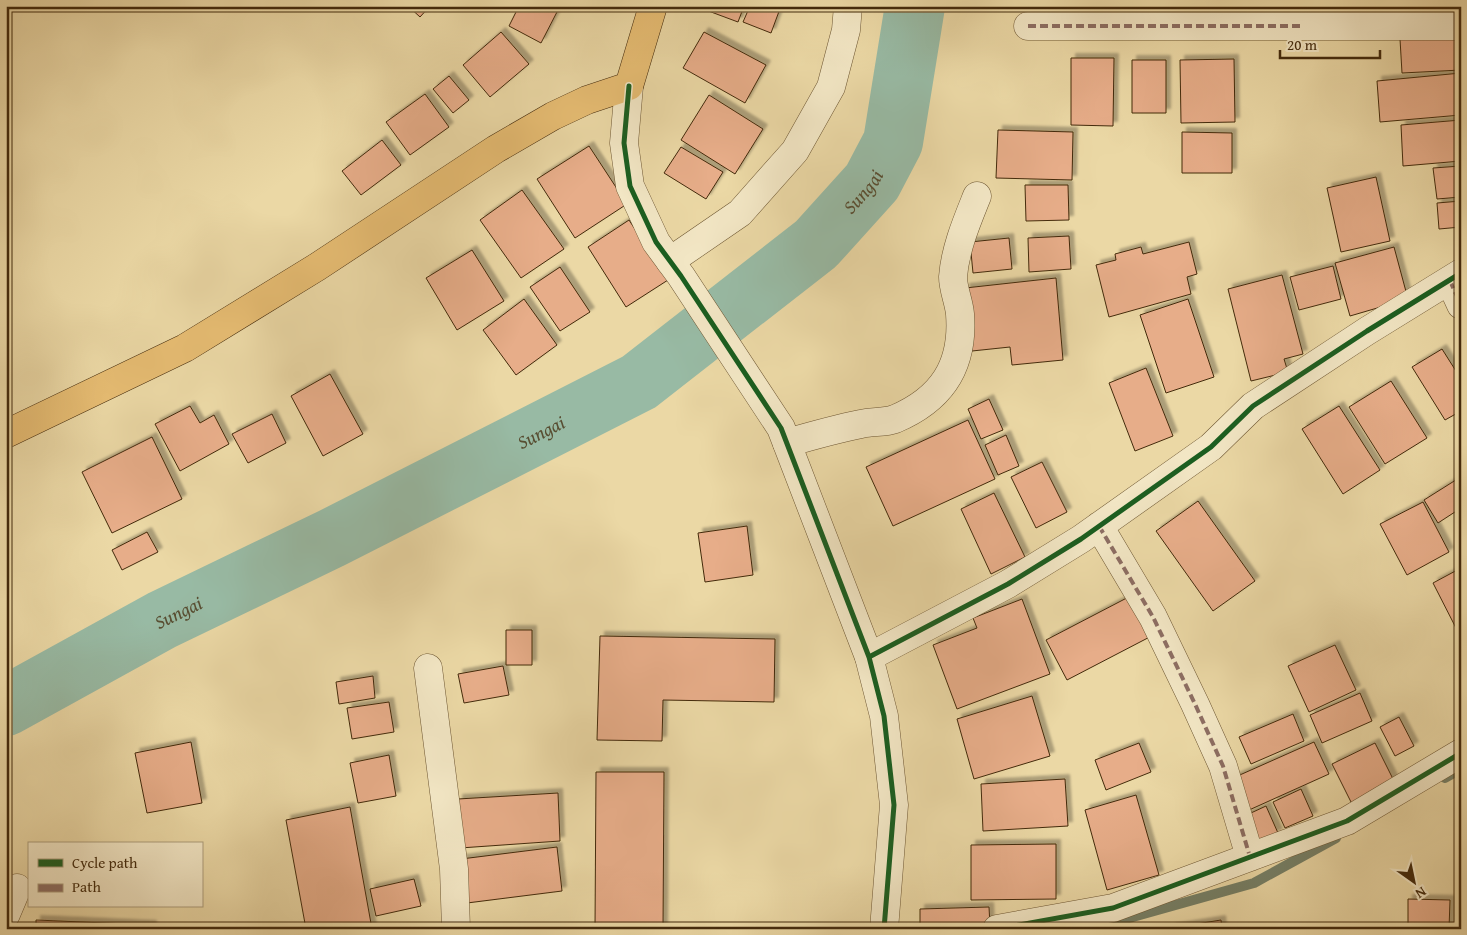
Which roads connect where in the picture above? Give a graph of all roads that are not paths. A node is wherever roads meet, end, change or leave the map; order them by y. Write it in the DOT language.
graph roads {
  1 [pos="653,6"];
  2 [pos="848,6"];
  3 [pos="1304,16"];
  4 [pos="1028,26"];
  5 [pos="1461,26"];
  6 [pos="629,86"];
  7 [pos="977,196"];
  8 [pos="676,268"];
  9 [pos="1457,286"];
  10 [pos="6,434"];
  11 [pos="784,435"];
  12 [pos="1099,526"];
  13 [pos="869,657"];
  14 [pos="428,668"];
  15 [pos="1461,753"];
  16 [pos="1250,857"];
  17 [pos="17,888"];
  18 [pos="6,914"];
  19 [pos="456,929"];
  20 [pos="884,929"];
  21 [pos="997,929"];
  1 -- 6 [label="highway"];
  2 -- 8 [label="street"];
  3 -- 4 [label="street"];
  3 -- 5 [label="street"];
  6 -- 8 [label="street"];
  6 -- 10 [label="highway"];
  7 -- 11 [label="street"];
  8 -- 11 [label="street"];
  9 -- 12 [label="street"];
  11 -- 13 [label="street"];
  12 -- 13 [label="street"];
  12 -- 16 [label="street"];
  13 -- 20 [label="street"];
  14 -- 19 [label="street"];
  15 -- 16 [label="street"];
  16 -- 21 [label="street"];
  17 -- 18 [label="street"];
}
